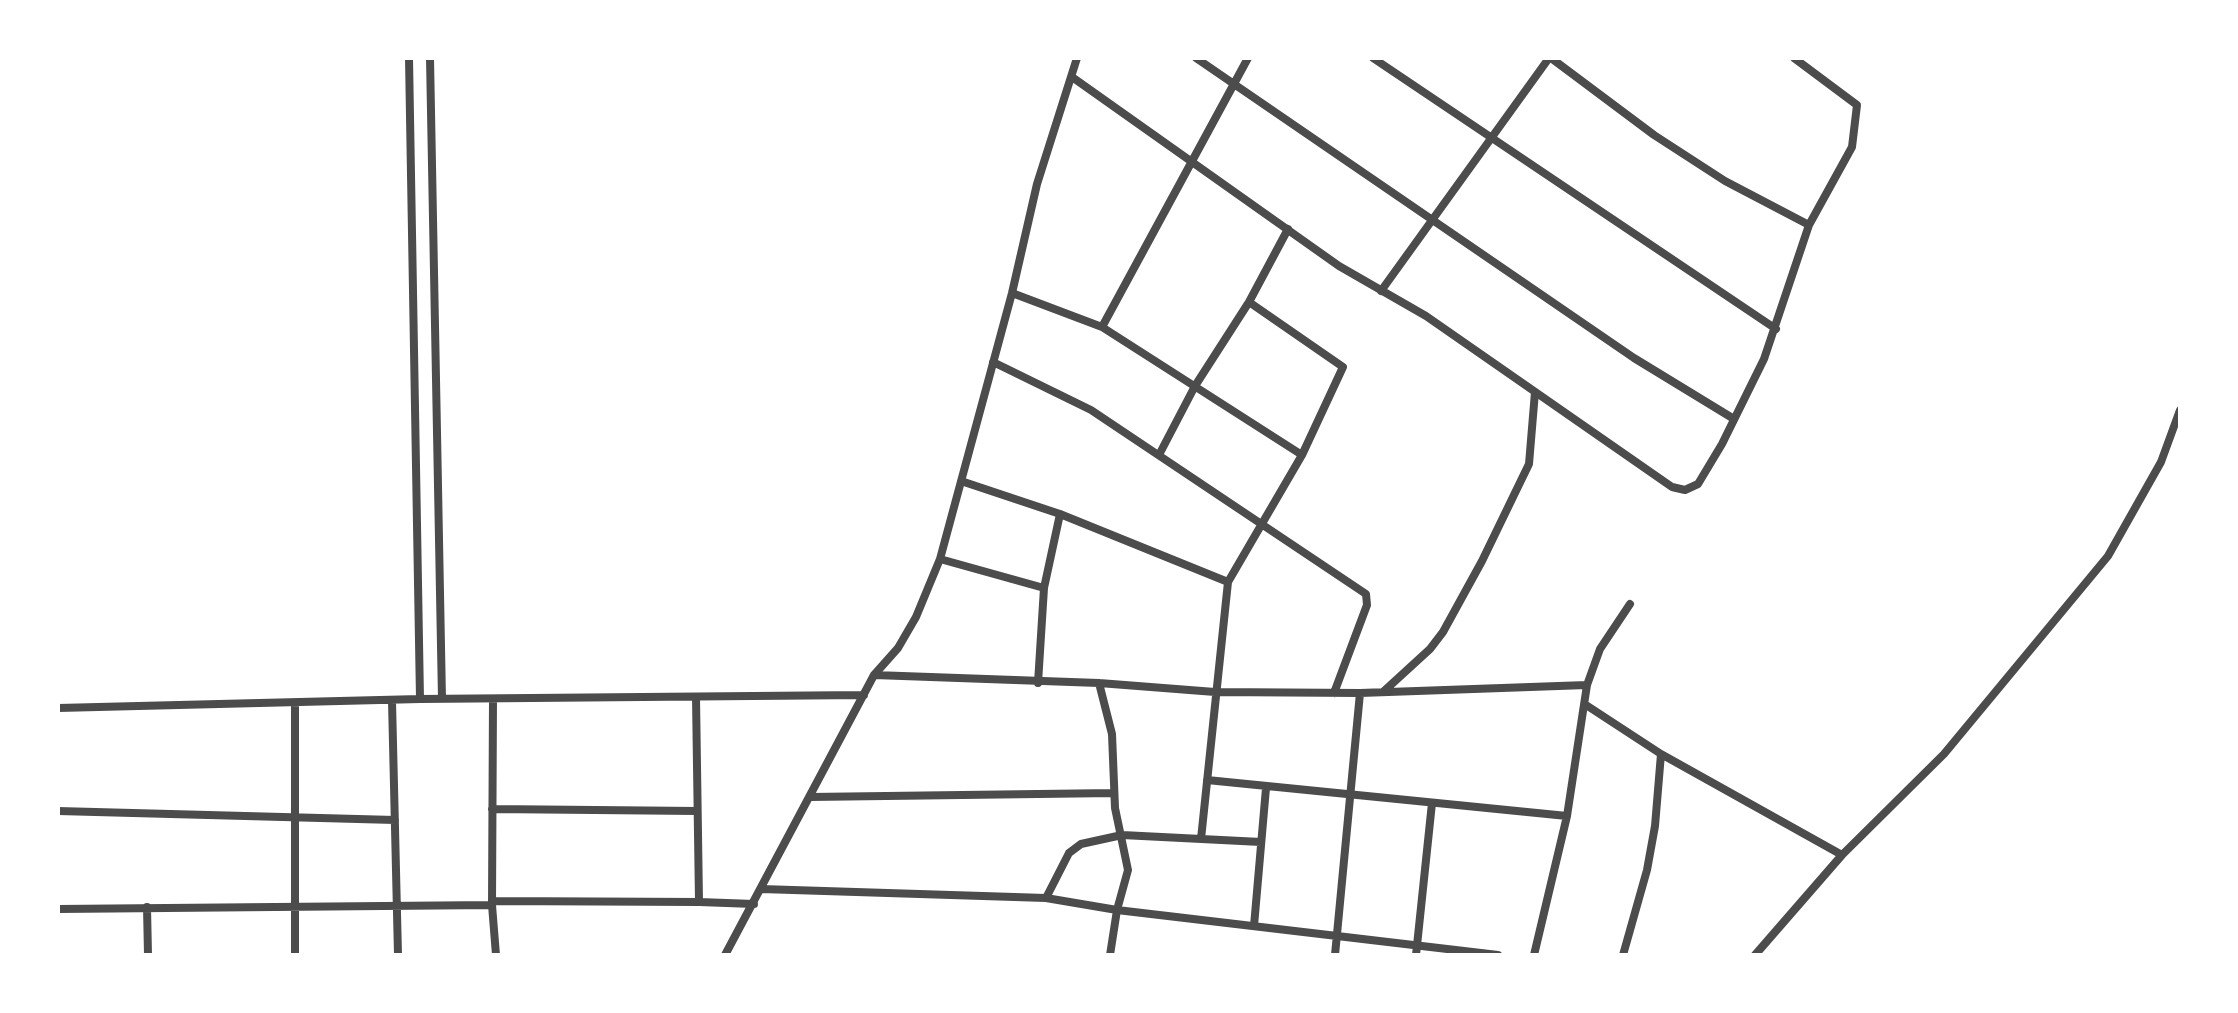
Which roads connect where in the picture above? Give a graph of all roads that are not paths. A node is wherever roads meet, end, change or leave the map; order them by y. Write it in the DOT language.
graph roads {
  1 [pos="409,58"];
  2 [pos="430,58"];
  3 [pos="1077,58"];
  4 [pos="1196,58"];
  5 [pos="1248,58"];
  6 [pos="1373,58"];
  7 [pos="1550,58"];
  8 [pos="1794,58"];
  9 [pos="1072,77"];
  10 [pos="1233,86"];
  11 [pos="1491,141"];
  12 [pos="1192,158"];
  13 [pos="1433,221"];
  14 [pos="1809,225"];
  15 [pos="1288,229"];
  16 [pos="1381,291"];
  17 [pos="1012,293"];
  18 [pos="1249,302"];
  19 [pos="1102,327"];
  20 [pos="1776,329"];
  21 [pos="993,362"];
  22 [pos="1195,386"];
  23 [pos="1535,392"];
  24 [pos="2180,410"];
  25 [pos="1734,419"];
  26 [pos="1160,453"];
  27 [pos="1302,455"];
  28 [pos="961,481"];
  29 [pos="1060,514"];
  30 [pos="1262,524"];
  31 [pos="940,559"];
  32 [pos="1228,582"];
  33 [pos="1044,588"];
  34 [pos="1630,604"];
  35 [pos="874,675"];
  36 [pos="1038,683"];
  37 [pos="1099,683"];
  38 [pos="1587,685"];
  39 [pos="1215,692"];
  40 [pos="1334,693"];
  41 [pos="1360,693"];
  42 [pos="1383,693"];
  43 [pos="864,695"];
  44 [pos="696,697"];
  45 [pos="420,699"];
  46 [pos="442,699"];
  47 [pos="493,699"];
  48 [pos="392,701"];
  49 [pos="295,704"];
  50 [pos="1586,705"];
  51 [pos="58,708"];
  52 [pos="1661,754"];
  53 [pos="1207,780"];
  54 [pos="1266,788"];
  55 [pos="1114,793"];
  56 [pos="1350,795"];
  57 [pos="810,797"];
  58 [pos="1432,803"];
  59 [pos="492,809"];
  60 [pos="58,811"];
  61 [pos="697,811"];
  62 [pos="1567,816"];
  63 [pos="294,817"];
  64 [pos="395,820"];
  65 [pos="1122,835"];
  66 [pos="1201,839"];
  67 [pos="1261,842"];
  68 [pos="1842,855"];
  69 [pos="761,889"];
  70 [pos="1046,898"];
  71 [pos="699,902"];
  72 [pos="492,903"];
  73 [pos="754,904"];
  74 [pos="294,905"];
  75 [pos="147,907"];
  76 [pos="397,907"];
  77 [pos="58,909"];
  78 [pos="1117,910"];
  79 [pos="1254,926"];
  80 [pos="1337,937"];
  81 [pos="1417,944"];
  82 [pos="148,955"];
  83 [pos="295,955"];
  84 [pos="398,955"];
  85 [pos="496,955"];
  86 [pos="725,955"];
  87 [pos="1110,955"];
  88 [pos="1335,955"];
  89 [pos="1416,955"];
  90 [pos="1498,955"];
  91 [pos="1534,955"];
  92 [pos="1623,955"];
  93 [pos="1755,955"];
  1 -- 45 [label="street"];
  2 -- 46 [label="street"];
  3 -- 9 [label="street"];
  4 -- 10 [label="street"];
  5 -- 10 [label="street"];
  6 -- 11 [label="street"];
  7 -- 11 [label="street"];
  7 -- 14 [label="street"];
  8 -- 14 [label="street"];
  9 -- 12 [label="street"];
  9 -- 17 [label="street"];
  10 -- 12 [label="street"];
  10 -- 13 [label="street"];
  11 -- 13 [label="street"];
  11 -- 20 [label="street"];
  12 -- 15 [label="street"];
  12 -- 19 [label="street"];
  13 -- 16 [label="street"];
  13 -- 25 [label="street"];
  14 -- 20 [label="street"];
  15 -- 16 [label="street"];
  15 -- 18 [label="street"];
  16 -- 23 [label="street"];
  17 -- 19 [label="street"];
  17 -- 21 [label="street"];
  18 -- 22 [label="street"];
  18 -- 27 [label="street"];
  19 -- 22 [label="street"];
  20 -- 25 [label="street"];
  21 -- 26 [label="street"];
  21 -- 28 [label="street"];
  22 -- 26 [label="street"];
  22 -- 27 [label="street"];
  23 -- 25 [label="street"];
  23 -- 42 [label="street"];
  24 -- 68 [label="street"];
  26 -- 30 [label="street"];
  27 -- 30 [label="street"];
  28 -- 29 [label="street"];
  28 -- 31 [label="street"];
  29 -- 32 [label="street"];
  29 -- 33 [label="street"];
  30 -- 32 [label="street"];
  30 -- 40 [label="street"];
  31 -- 33 [label="street"];
  31 -- 35 [label="street"];
  32 -- 39 [label="street"];
  33 -- 36 [label="street"];
  34 -- 38 [label="street"];
  35 -- 36 [label="street"];
  35 -- 43 [label="street"];
  36 -- 37 [label="street"];
  37 -- 39 [label="street"];
  37 -- 55 [label="street"];
  38 -- 42 [label="street"];
  38 -- 50 [label="street"];
  39 -- 40 [label="street"];
  39 -- 53 [label="street"];
  40 -- 41 [label="street"];
  41 -- 42 [label="street"];
  41 -- 56 [label="street"];
  43 -- 44 [label="street"];
  43 -- 57 [label="street"];
  44 -- 47 [label="street"];
  44 -- 61 [label="street"];
  45 -- 46 [label="street"];
  45 -- 48 [label="street"];
  46 -- 47 [label="street"];
  47 -- 59 [label="street"];
  48 -- 49 [label="street"];
  48 -- 64 [label="street"];
  49 -- 51 [label="street"];
  49 -- 63 [label="street"];
  50 -- 52 [label="street"];
  50 -- 62 [label="street"];
  52 -- 68 [label="street"];
  52 -- 92 [label="street"];
  53 -- 54 [label="street"];
  53 -- 66 [label="street"];
  54 -- 56 [label="street"];
  54 -- 67 [label="street"];
  55 -- 57 [label="street"];
  55 -- 65 [label="street"];
  56 -- 58 [label="street"];
  56 -- 80 [label="street"];
  57 -- 69 [label="street"];
  58 -- 62 [label="street"];
  58 -- 81 [label="street"];
  59 -- 61 [label="street"];
  59 -- 72 [label="street"];
  60 -- 63 [label="street"];
  61 -- 71 [label="street"];
  62 -- 91 [label="street"];
  63 -- 64 [label="street"];
  63 -- 74 [label="street"];
  64 -- 76 [label="street"];
  65 -- 66 [label="street"];
  65 -- 70 [label="street"];
  65 -- 78 [label="street"];
  66 -- 67 [label="street"];
  67 -- 79 [label="street"];
  68 -- 93 [label="street"];
  69 -- 70 [label="street"];
  69 -- 73 [label="street"];
  70 -- 78 [label="street"];
  71 -- 72 [label="street"];
  71 -- 73 [label="street"];
  72 -- 76 [label="street"];
  72 -- 85 [label="street"];
  73 -- 86 [label="street"];
  74 -- 75 [label="street"];
  74 -- 76 [label="street"];
  74 -- 83 [label="street"];
  75 -- 77 [label="street"];
  75 -- 82 [label="street"];
  76 -- 84 [label="street"];
  78 -- 79 [label="street"];
  78 -- 87 [label="street"];
  79 -- 80 [label="street"];
  80 -- 81 [label="street"];
  80 -- 88 [label="street"];
  81 -- 89 [label="street"];
  81 -- 90 [label="street"];
}
